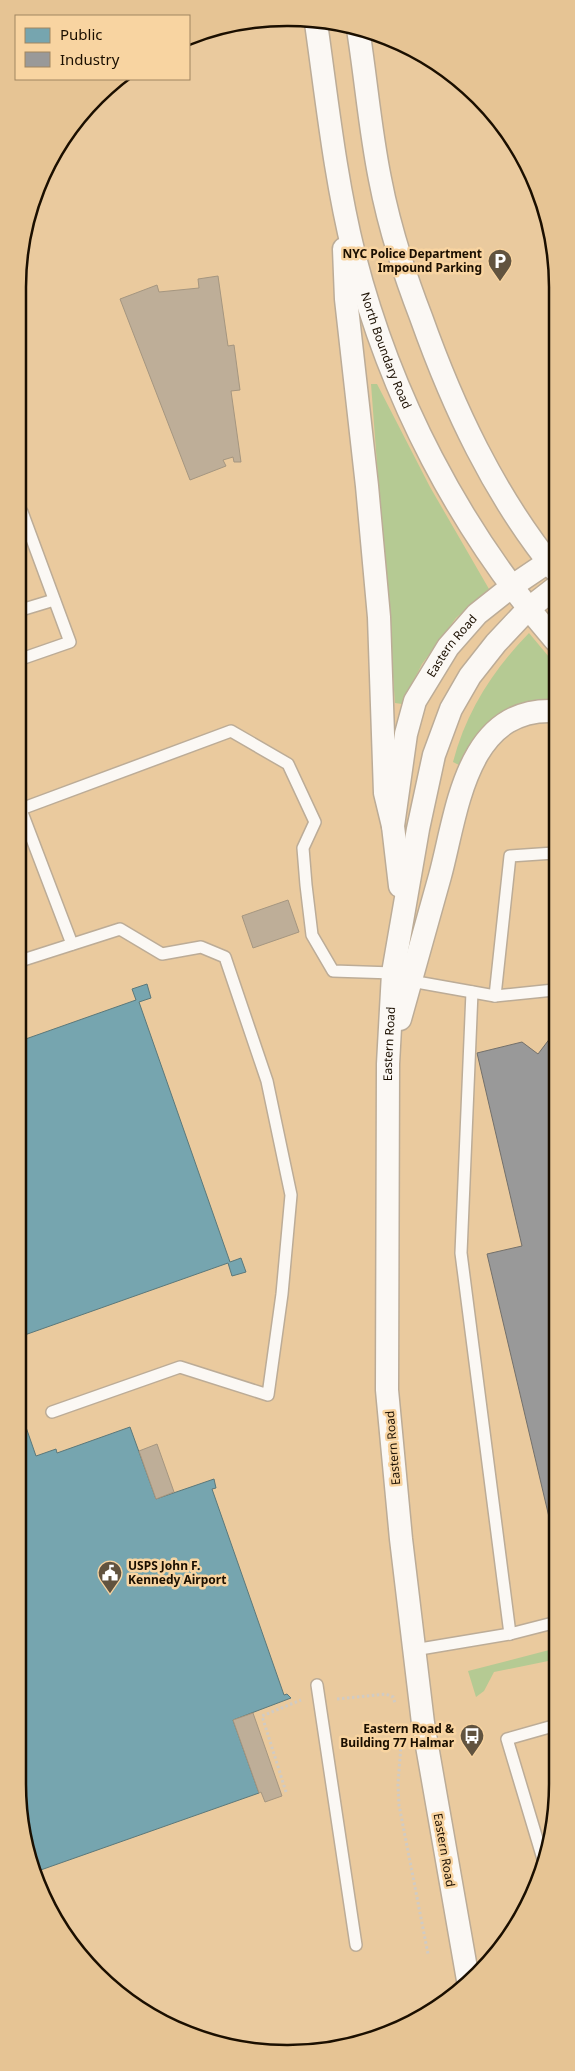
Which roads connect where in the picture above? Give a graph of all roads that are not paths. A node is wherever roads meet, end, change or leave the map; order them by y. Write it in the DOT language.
graph roads {
  1 [pos="317,28"];
  2 [pos="359,36"];
  3 [pos="343,205"];
  4 [pos="26,523"];
  5 [pos="549,563"];
  6 [pos="549,567"];
  7 [pos="511,586"];
  8 [pos="549,593"];
  9 [pos="54,600"];
  10 [pos="26,608"];
  11 [pos="528,609"];
  12 [pos="549,634"];
  13 [pos="26,657"];
  14 [pos="549,713"];
  15 [pos="26,807"];
  16 [pos="26,822"];
  17 [pos="393,826"];
  18 [pos="549,853"];
  19 [pos="404,912"];
  20 [pos="72,944"];
  21 [pos="26,959"];
  22 [pos="402,977"];
  23 [pos="549,991"];
  24 [pos="472,992"];
  25 [pos="495,996"];
  26 [pos="52,1412"];
  27 [pos="549,1624"];
  28 [pos="510,1634"];
  29 [pos="414,1650"];
  30 [pos="317,1685"];
  31 [pos="549,1727"];
  32 [pos="540,1850"];
  33 [pos="356,1945"];
  34 [pos="467,1973"];
  1 -- 3 [label="street, North Boundary Road"];
  2 -- 5 [label="street"];
  3 -- 7 [label="street, North Boundary Road"];
  3 -- 17 [label="street"];
  4 -- 9 [label="lane"];
  6 -- 7 [label="street, Eastern Road"];
  7 -- 11 [label="street, North Boundary Road"];
  7 -- 17 [label="street, Eastern Road"];
  8 -- 11 [label="street, Eastern Road"];
  9 -- 10 [label="lane"];
  9 -- 13 [label="lane"];
  11 -- 12 [label="street, North Boundary Road"];
  11 -- 19 [label="street, Eastern Road"];
  14 -- 22 [label="street"];
  15 -- 22 [label="lane"];
  16 -- 20 [label="lane"];
  17 -- 19 [label="street, Eastern Road"];
  18 -- 25 [label="lane"];
  19 -- 22 [label="street, Eastern Road"];
  20 -- 21 [label="lane"];
  20 -- 26 [label="lane"];
  22 -- 24 [label="lane"];
  22 -- 29 [label="street, Eastern Road"];
  23 -- 25 [label="lane"];
  24 -- 25 [label="lane"];
  24 -- 28 [label="lane"];
  27 -- 28 [label="lane"];
  28 -- 29 [label="lane"];
  29 -- 34 [label="street, Eastern Road"];
  30 -- 33 [label="lane"];
  31 -- 32 [label="lane"];
}
